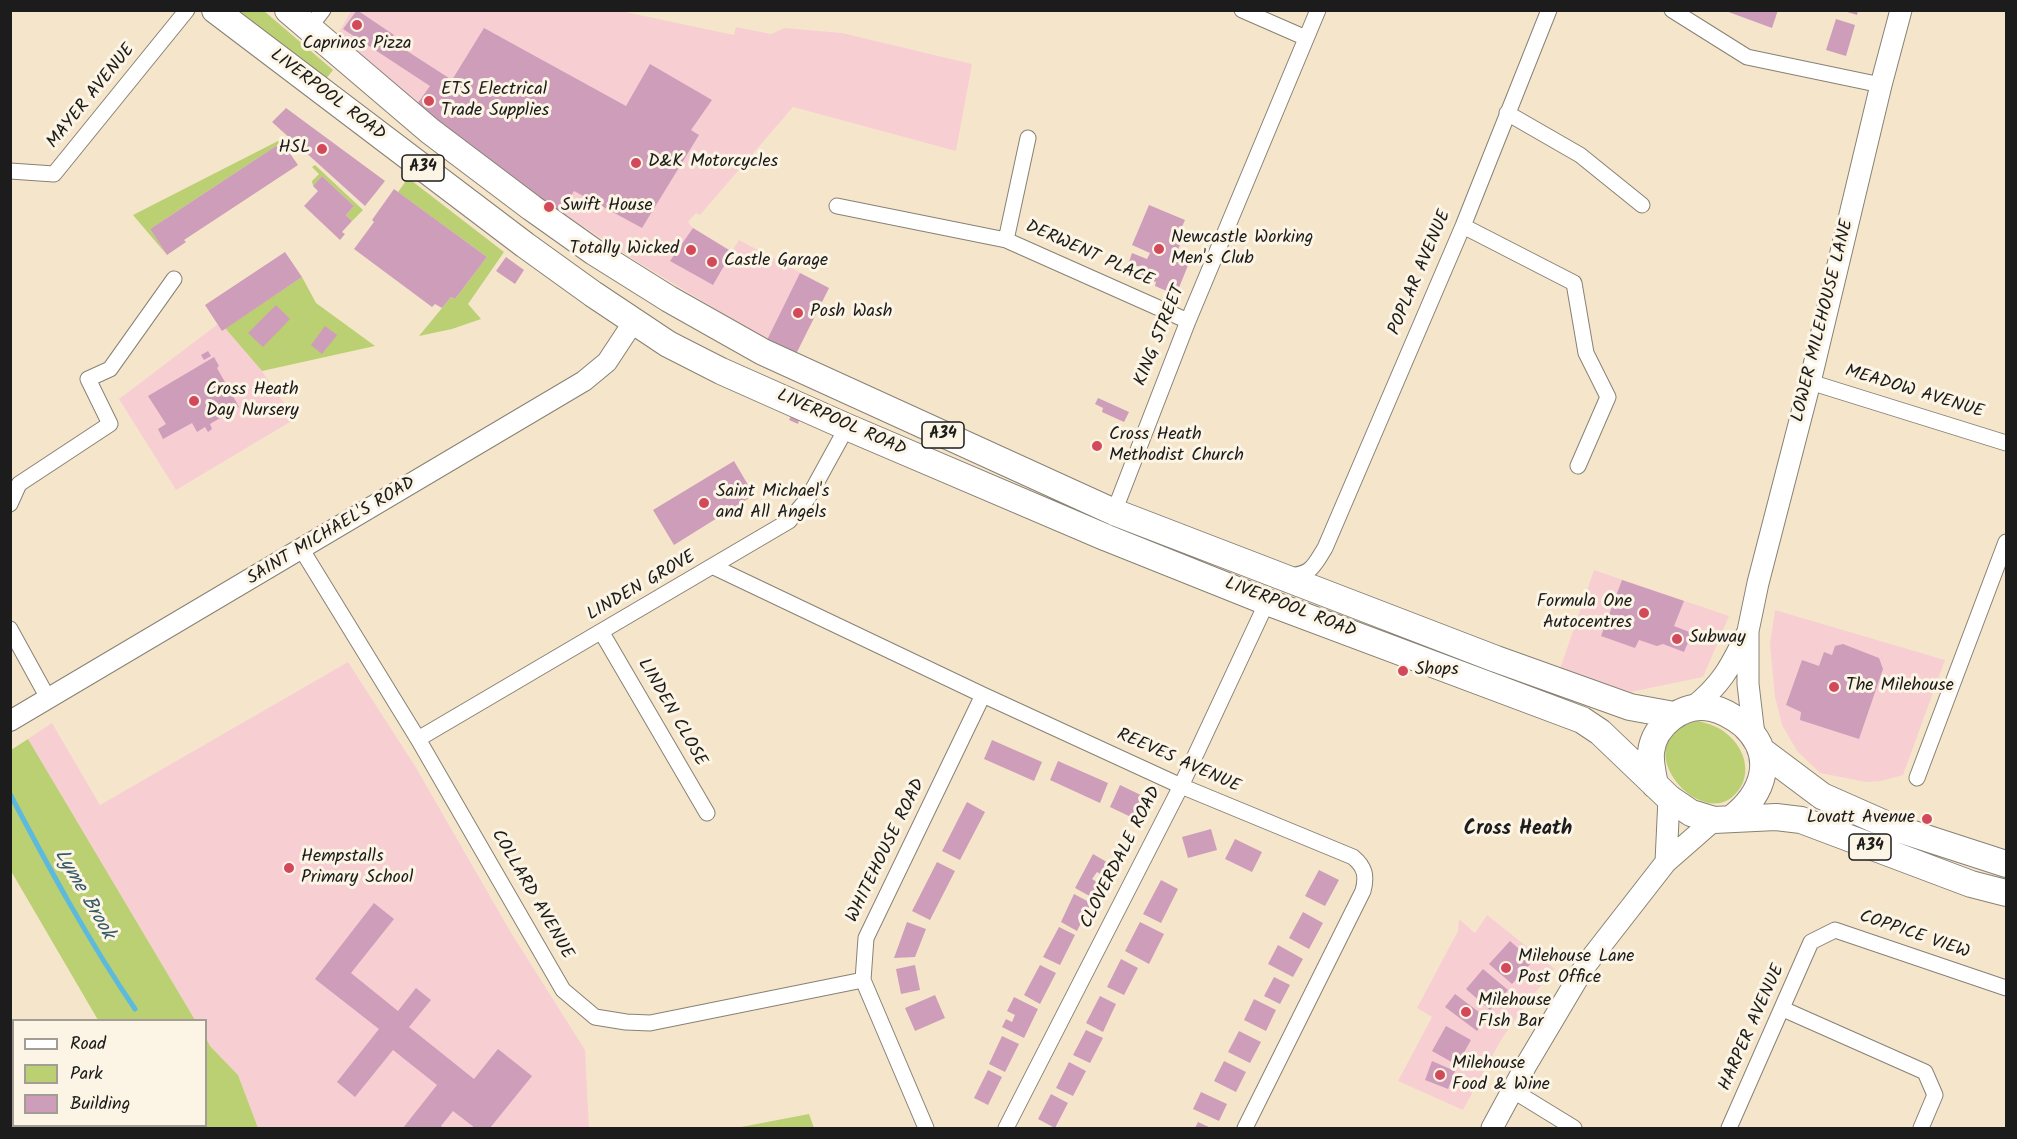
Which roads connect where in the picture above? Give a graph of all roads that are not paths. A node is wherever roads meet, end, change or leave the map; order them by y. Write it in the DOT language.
graph roads {
  1 [pos="187,10"];
  2 [pos="215,10"];
  3 [pos="288,10"];
  4 [pos="1242,10"];
  5 [pos="1318,10"];
  6 [pos="1549,10"];
  7 [pos="1672,10"];
  8 [pos="1901,10"];
  9 [pos="316,19"];
  10 [pos="1306,38"];
  11 [pos="1881,85"];
  12 [pos="1507,113"];
  13 [pos="1028,138"];
  14 [pos="10,171"];
  15 [pos="1642,205"];
  16 [pos="837,206"];
  17 [pos="1462,226"];
  18 [pos="1006,240"];
  19 [pos="174,279"];
  20 [pos="649,308"];
  21 [pos="1188,321"];
  22 [pos="1810,382"];
  23 [pos="847,427"];
  24 [pos="2007,442"];
  25 [pos="1578,466"];
  26 [pos="15,478"];
  27 [pos="10,504"];
  28 [pos="1114,512"];
  29 [pos="2007,542"];
  30 [pos="302,550"];
  31 [pos="714,567"];
  32 [pos="1282,577"];
  33 [pos="1267,602"];
  34 [pos="10,629"];
  35 [pos="1748,631"];
  36 [pos="602,633"];
  37 [pos="983,695"];
  38 [pos="49,700"];
  39 [pos="1683,712"];
  40 [pos="10,721"];
  41 [pos="418,739"];
  42 [pos="1758,743"];
  43 [pos="1917,778"];
  44 [pos="1181,786"];
  45 [pos="1662,791"];
  46 [pos="707,813"];
  47 [pos="1722,819"];
  48 [pos="1666,862"];
  49 [pos="2007,864"];
  50 [pos="2007,893"];
  51 [pos="1811,942"];
  52 [pos="863,980"];
  53 [pos="2007,988"];
  54 [pos="1783,1009"];
  55 [pos="1512,1090"];
  56 [pos="926,1128"];
  57 [pos="1006,1128"];
  58 [pos="1245,1128"];
  59 [pos="1492,1128"];
  60 [pos="1574,1128"];
  61 [pos="1729,1128"];
  62 [pos="1921,1128"];
  1 -- 14 [label="street, MAYER AVENUE"];
  2 -- 20 [label="highway, LIVERPOOL ROAD / A34"];
  3 -- 9 [label="highway, LIVERPOOL ROAD / A34"];
  4 -- 10 [label="street"];
  5 -- 10 [label="street, KING STREET"];
  6 -- 12 [label="street, POPLAR AVENUE"];
  7 -- 11 [label="street"];
  8 -- 11 [label="main road, LOWER MILEHOUSE LANE"];
  9 -- 20 [label="highway, LIVERPOOL ROAD / A34"];
  10 -- 21 [label="street, KING STREET"];
  11 -- 22 [label="main road, LOWER MILEHOUSE LANE"];
  12 -- 15 [label="street"];
  12 -- 17 [label="street, POPLAR AVENUE"];
  13 -- 18 [label="street, DERWENT PLACE"];
  16 -- 18 [label="street, DERWENT PLACE"];
  17 -- 25 [label="street"];
  17 -- 32 [label="street, POPLAR AVENUE"];
  18 -- 21 [label="street, DERWENT PLACE"];
  19 -- 26 [label="street"];
  20 -- 23 [label="highway, LIVERPOOL ROAD / A34"];
  20 -- 28 [label="highway, LIVERPOOL ROAD / A34"];
  20 -- 30 [label="street, SAINT MICHAEL'S ROAD"];
  21 -- 28 [label="street, KING STREET"];
  22 -- 24 [label="street, MEADOW AVENUE"];
  22 -- 35 [label="main road, LOWER MILEHOUSE LANE"];
  23 -- 31 [label="street, LINDEN GROVE"];
  23 -- 33 [label="highway, LIVERPOOL ROAD / A34"];
  26 -- 27 [label="street"];
  28 -- 32 [label="highway, LIVERPOOL ROAD / A34"];
  29 -- 43 [label="street"];
  30 -- 38 [label="street, SAINT MICHAEL'S ROAD"];
  30 -- 41 [label="street, COLLARD AVENUE"];
  31 -- 36 [label="street, LINDEN GROVE"];
  31 -- 37 [label="street, REEVES AVENUE"];
  32 -- 39 [label="highway, LIVERPOOL ROAD / A34"];
  33 -- 44 [label="street, CLOVERDALE ROAD"];
  33 -- 45 [label="highway, LIVERPOOL ROAD / A34"];
  34 -- 38 [label="street"];
  35 -- 39 [label="main road, LOWER MILEHOUSE LANE"];
  35 -- 42 [label="main road, LOWER MILEHOUSE LANE"];
  36 -- 41 [label="street, LINDEN GROVE"];
  36 -- 46 [label="street, LINDEN CLOSE"];
  37 -- 44 [label="street, REEVES AVENUE"];
  37 -- 52 [label="street, WHITEHOUSE ROAD"];
  38 -- 40 [label="street, SAINT MICHAEL'S ROAD"];
  39 -- 42 [label="highway"];
  39 -- 45 [label="highway"];
  41 -- 52 [label="street, COLLARD AVENUE"];
  42 -- 47 [label="highway"];
  42 -- 49 [label="highway, A34"];
  44 -- 57 [label="street, CLOVERDALE ROAD"];
  44 -- 58 [label="street, REEVES AVENUE"];
  45 -- 47 [label="highway"];
  45 -- 48 [label="main road"];
  47 -- 48 [label="main road"];
  47 -- 50 [label="highway, A34"];
  48 -- 55 [label="main road"];
  51 -- 53 [label="street, COPPICE VIEW"];
  51 -- 54 [label="street, HARPER AVENUE"];
  52 -- 56 [label="street, WHITEHOUSE ROAD"];
  54 -- 61 [label="street, HARPER AVENUE"];
  54 -- 62 [label="street"];
  55 -- 59 [label="main road"];
  55 -- 60 [label="street"];
}
